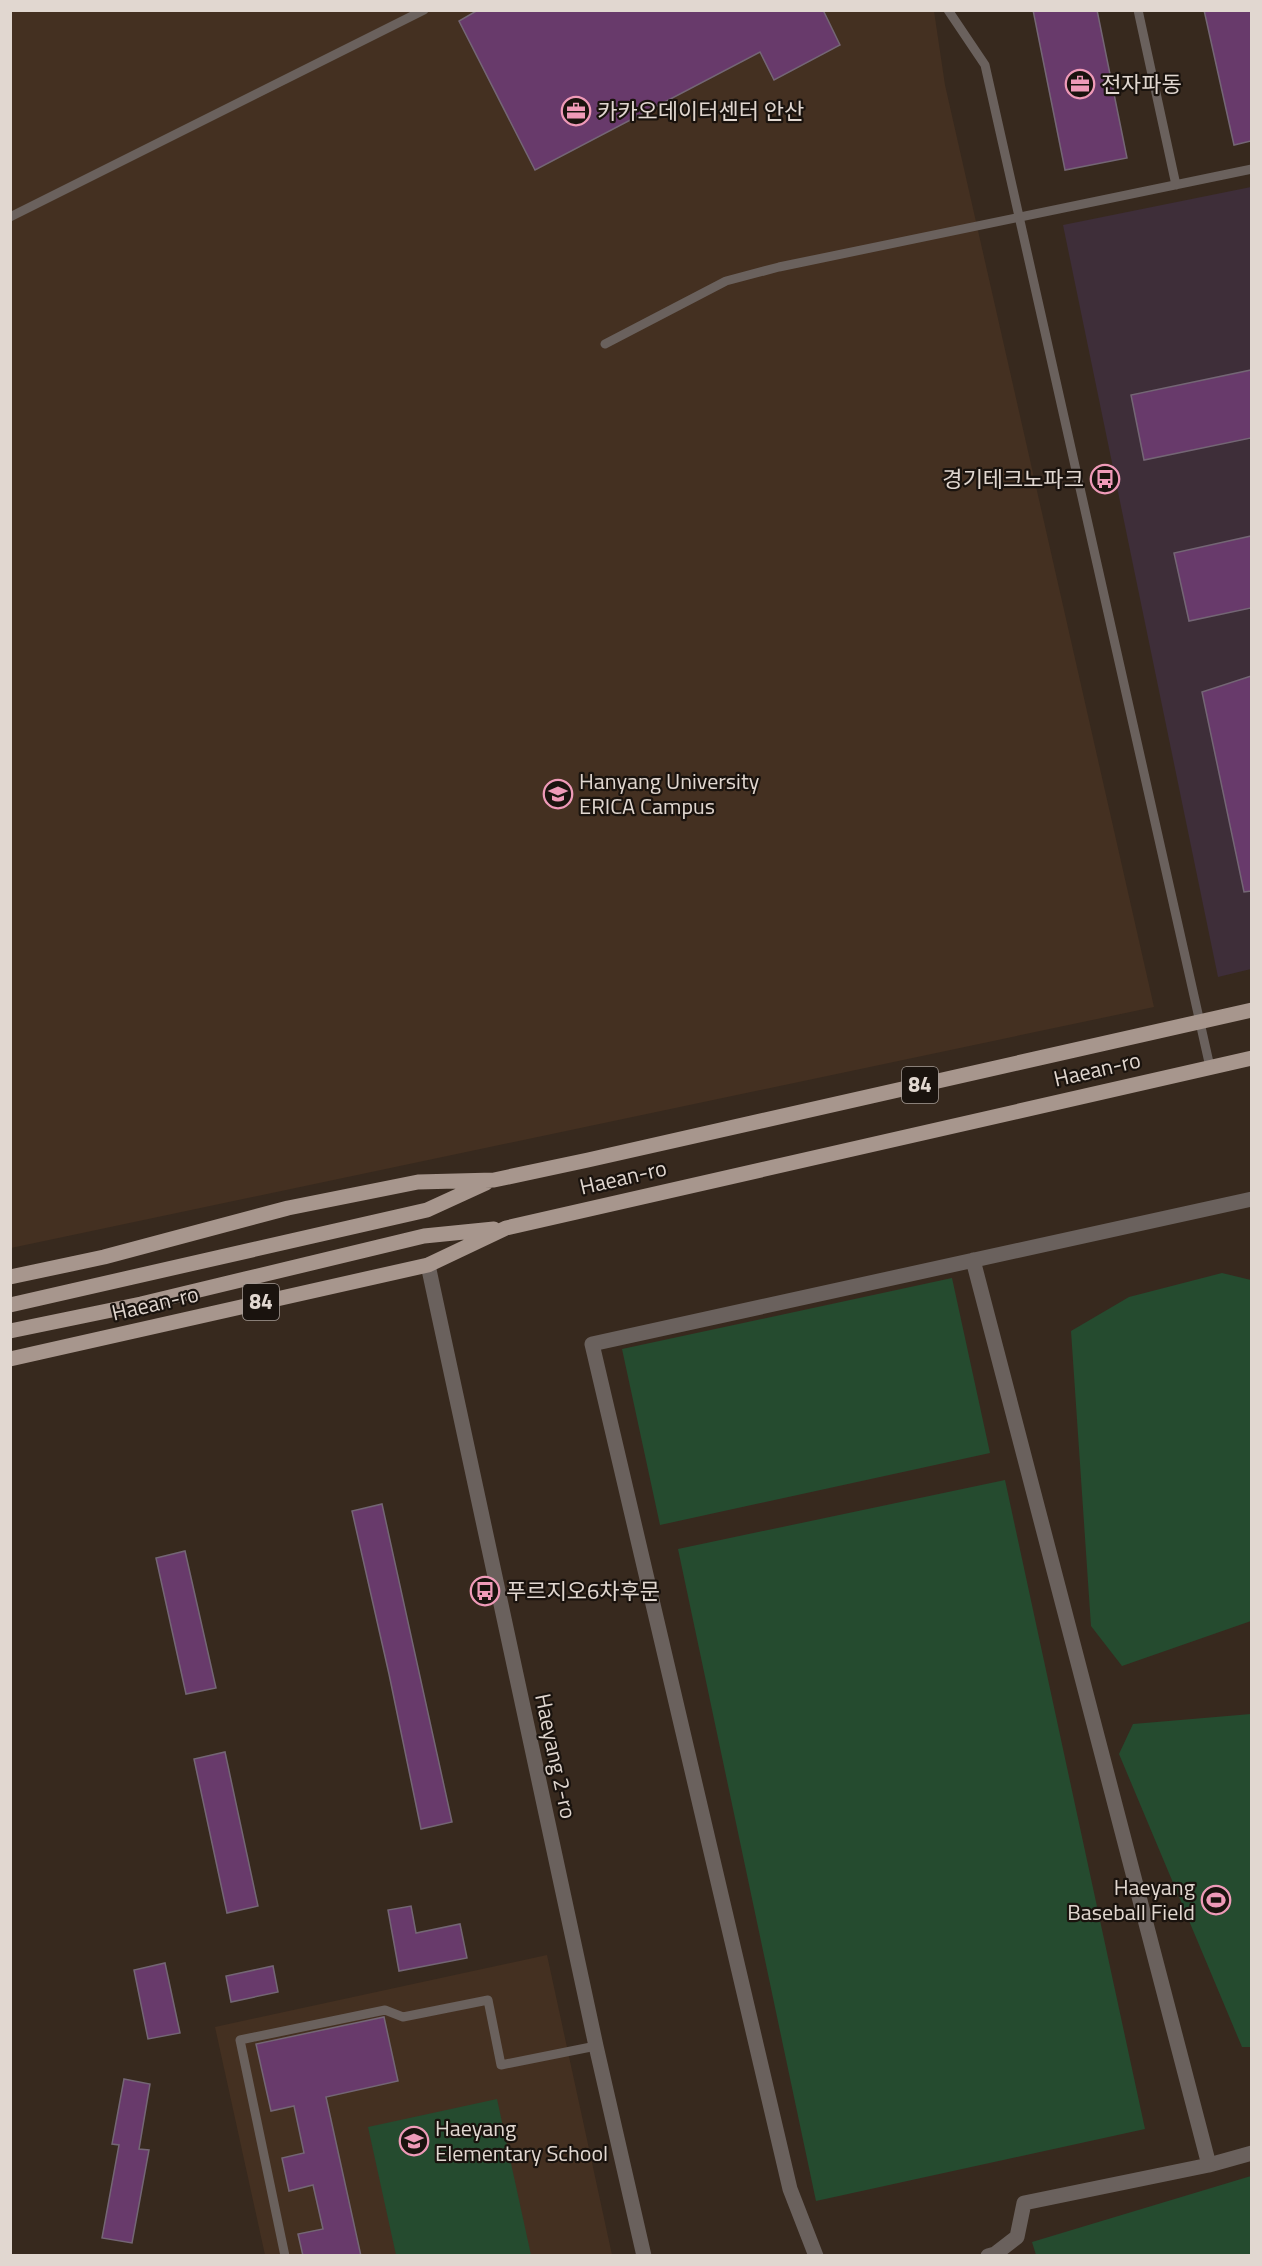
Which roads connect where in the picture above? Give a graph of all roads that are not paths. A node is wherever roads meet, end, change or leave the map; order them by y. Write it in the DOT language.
graph roads {
  1 [pos="424,10"];
  2 [pos="948,10"];
  3 [pos="1138,10"];
  4 [pos="1251,170"];
  5 [pos="1176,185"];
  6 [pos="10,217"];
  7 [pos="1019,217"];
  8 [pos="604,344"];
  9 [pos="1251,1010"];
  10 [pos="1200,1022"];
  11 [pos="1251,1058"];
  12 [pos="1210,1067"];
  13 [pos="494,1180"];
  14 [pos="1251,1199"];
  15 [pos="506,1228"];
  16 [pos="973,1260"];
  17 [pos="428,1265"];
  18 [pos="10,1277"];
  19 [pos="10,1305"];
  20 [pos="10,1331"];
  21 [pos="10,1359"];
  22 [pos="596,2046"];
  23 [pos="1251,2153"];
  24 [pos="1209,2165"];
  25 [pos="285,2256"];
  26 [pos="645,2256"];
  27 [pos="816,2256"];
  28 [pos="988,2256"];
  1 -- 6 [label="lane"];
  2 -- 7 [label="lane"];
  3 -- 5 [label="lane"];
  4 -- 5 [label="lane"];
  5 -- 7 [label="lane"];
  7 -- 8 [label="lane"];
  7 -- 10 [label="lane"];
  9 -- 10 [label="main road, Haean-ro / 84"];
  10 -- 12 [label="lane"];
  10 -- 13 [label="main road, Haean-ro / 84"];
  11 -- 12 [label="main road, Haean-ro / 84"];
  12 -- 15 [label="main road, Haean-ro / 84"];
  13 -- 18 [label="main road, Haean-ro / 84"];
  13 -- 19 [label="main road"];
  14 -- 16 [label="street"];
  15 -- 17 [label="main road, Haean-ro / 84"];
  15 -- 20 [label="main road"];
  16 -- 24 [label="street"];
  16 -- 27 [label="street"];
  17 -- 21 [label="main road, Haean-ro / 84"];
  17 -- 22 [label="street, Haeyang 2-ro"];
  22 -- 25 [label="lane"];
  22 -- 26 [label="street, Haeyang 2-ro"];
  23 -- 24 [label="street"];
  24 -- 28 [label="street"];
}
